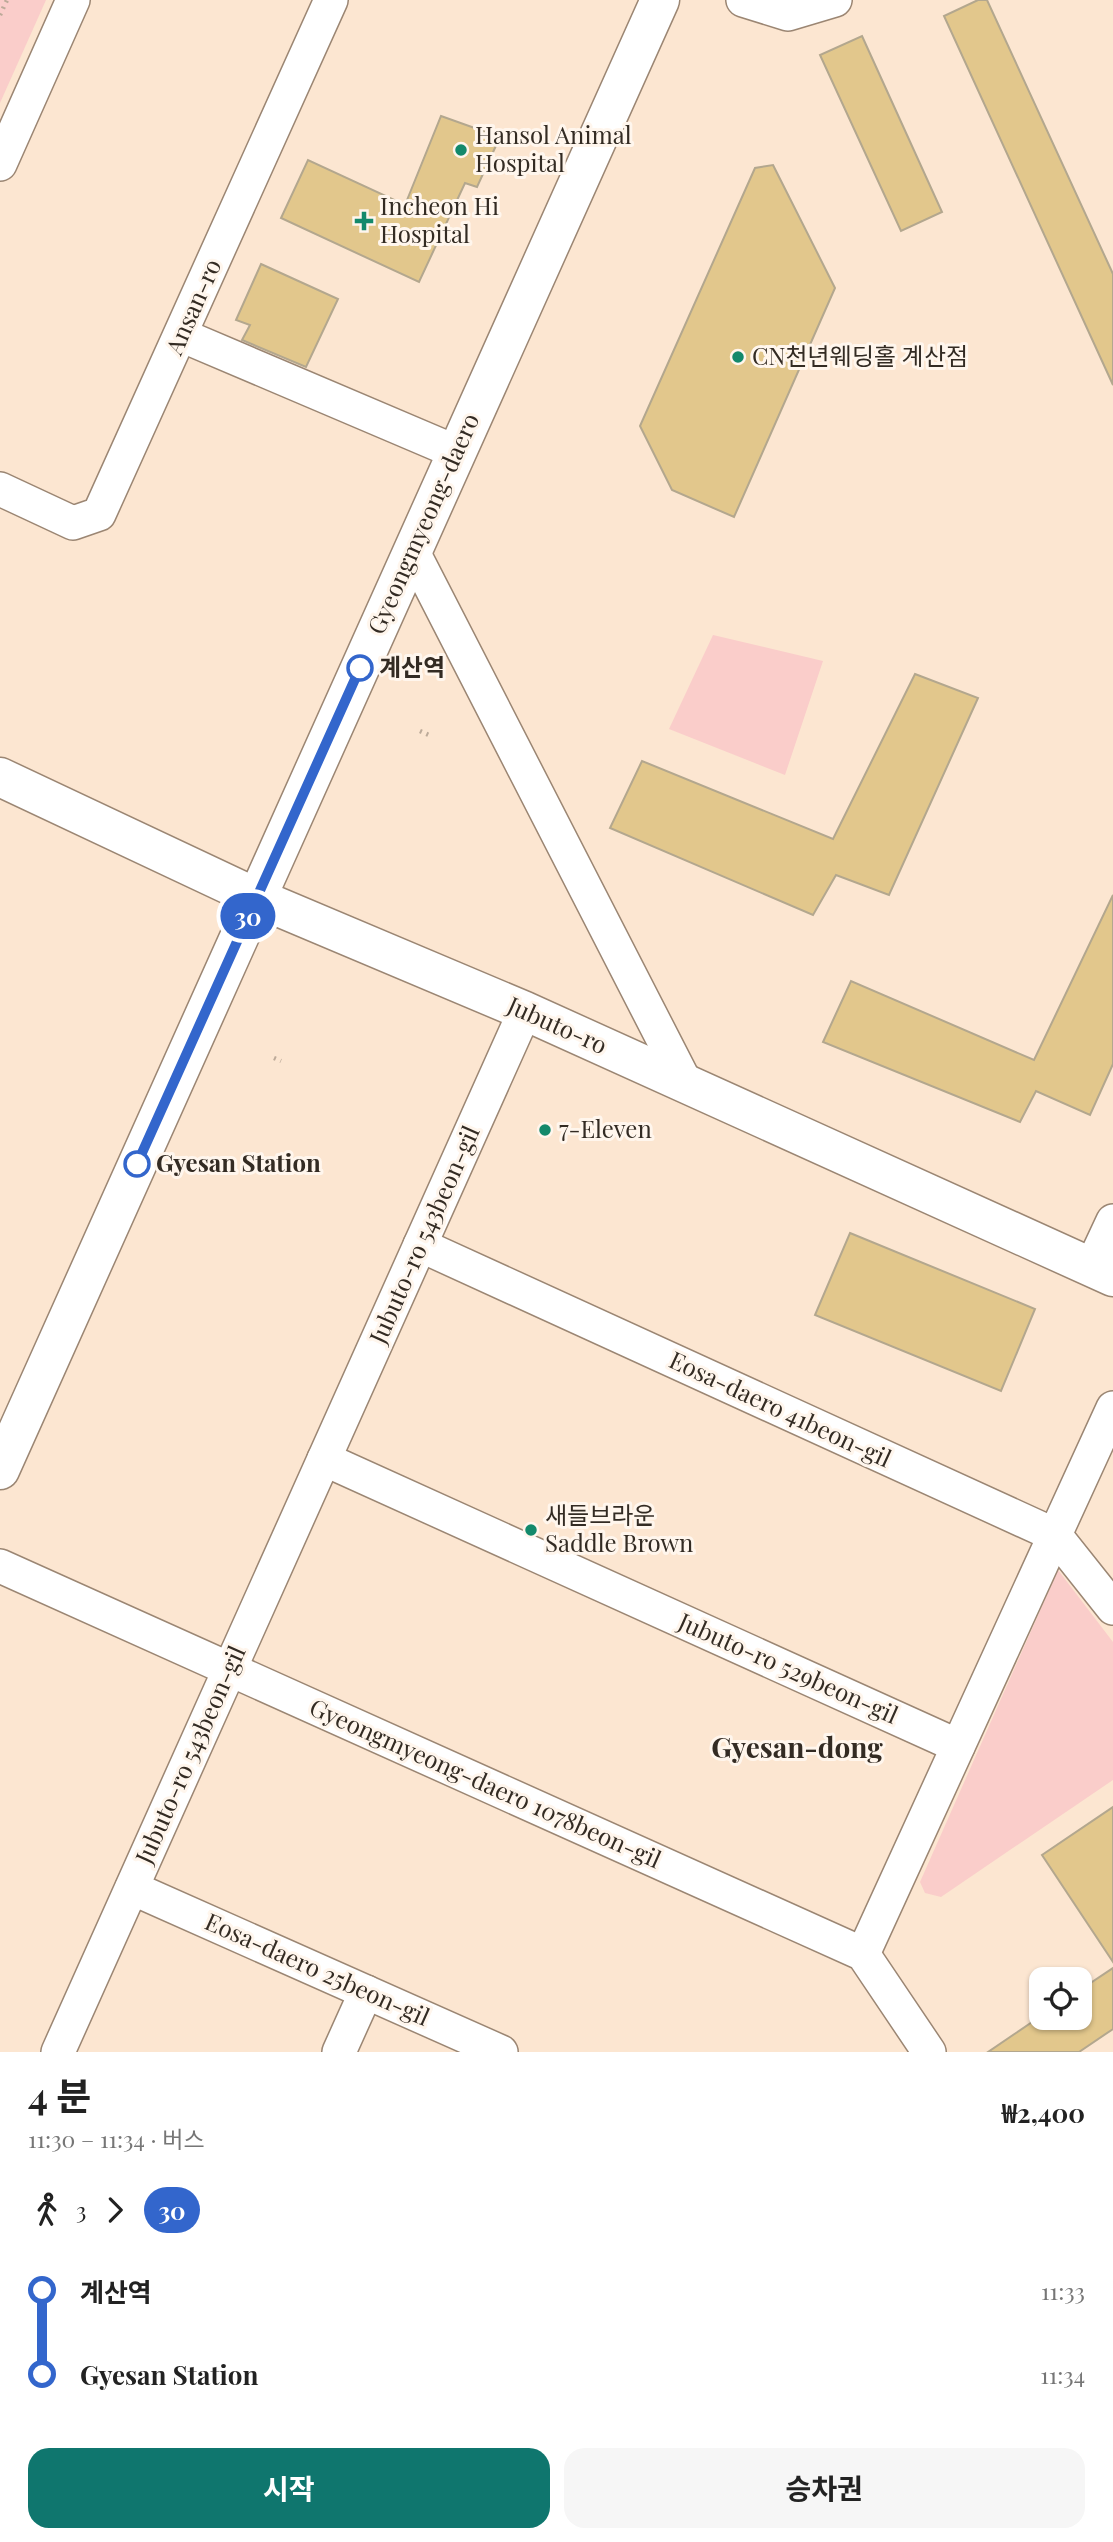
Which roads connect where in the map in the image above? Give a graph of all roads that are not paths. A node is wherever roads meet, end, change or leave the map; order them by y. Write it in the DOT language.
graph roads {
  1 [pos="73,0"];
  2 [pos="331,0"];
  3 [pos="660,0"];
  4 [pos="743,0"];
  5 [pos="835,0"];
  6 [pos="0,164"];
  7 [pos="181,335"];
  8 [pos="456,452"];
  9 [pos="0,489"];
  10 [pos="412,550"];
  11 [pos="0,777"];
  12 [pos="257,898"];
  13 [pos="525,1011"];
  14 [pos="686,1084"];
  15 [pos="1113,1222"];
  16 [pos="420,1245"];
  17 [pos="1102,1273"];
  18 [pos="1113,1408"];
  19 [pos="324,1459"];
  20 [pos="0,1469"];
  21 [pos="1055,1535"];
  22 [pos="0,1566"];
  23 [pos="1113,1608"];
  24 [pos="230,1670"];
  25 [pos="958,1746"];
  26 [pos="132,1888"];
  27 [pos="863,1954"];
  28 [pos="366,1992"];
  29 [pos="58,2052"];
  30 [pos="339,2052"];
  31 [pos="501,2052"];
  32 [pos="929,2052"];
  1 -- 6 [label="street"];
  2 -- 7 [label="street, Ansan-ro"];
  3 -- 8 [label="street, Gyeongmyeong-daero"];
  4 -- 5 [label="street"];
  7 -- 8 [label="street"];
  7 -- 9 [label="street, Ansan-ro"];
  8 -- 10 [label="street, Gyeongmyeong-daero"];
  10 -- 12 [label="street, Gyeongmyeong-daero"];
  10 -- 14 [label="street"];
  11 -- 12 [label="street, Jubuto-ro"];
  12 -- 13 [label="street, Jubuto-ro"];
  12 -- 20 [label="street, Gyeongmyeong-daero"];
  13 -- 14 [label="street, Jubuto-ro"];
  13 -- 16 [label="street, Jubuto-ro 543beon-gil"];
  14 -- 17 [label="street, Jubuto-ro"];
  15 -- 17 [label="street"];
  16 -- 19 [label="street, Jubuto-ro 543beon-gil"];
  16 -- 21 [label="street, Eosa-daero 41beon-gil"];
  18 -- 21 [label="street"];
  19 -- 24 [label="street, Jubuto-ro 543beon-gil"];
  19 -- 25 [label="street, Jubuto-ro 529beon-gil"];
  21 -- 23 [label="street, Eosa-daero 41beon-gil"];
  21 -- 25 [label="street"];
  22 -- 24 [label="street, Gyeongmyeong-daero 1078beon-gil"];
  24 -- 26 [label="street, Jubuto-ro 543beon-gil"];
  24 -- 27 [label="street, Gyeongmyeong-daero 1078beon-gil"];
  25 -- 27 [label="street"];
  26 -- 28 [label="street, Eosa-daero 25beon-gil"];
  26 -- 29 [label="street, Jubuto-ro 543beon-gil"];
  27 -- 32 [label="street"];
  28 -- 30 [label="street"];
  28 -- 31 [label="street, Eosa-daero 25beon-gil"];
}
